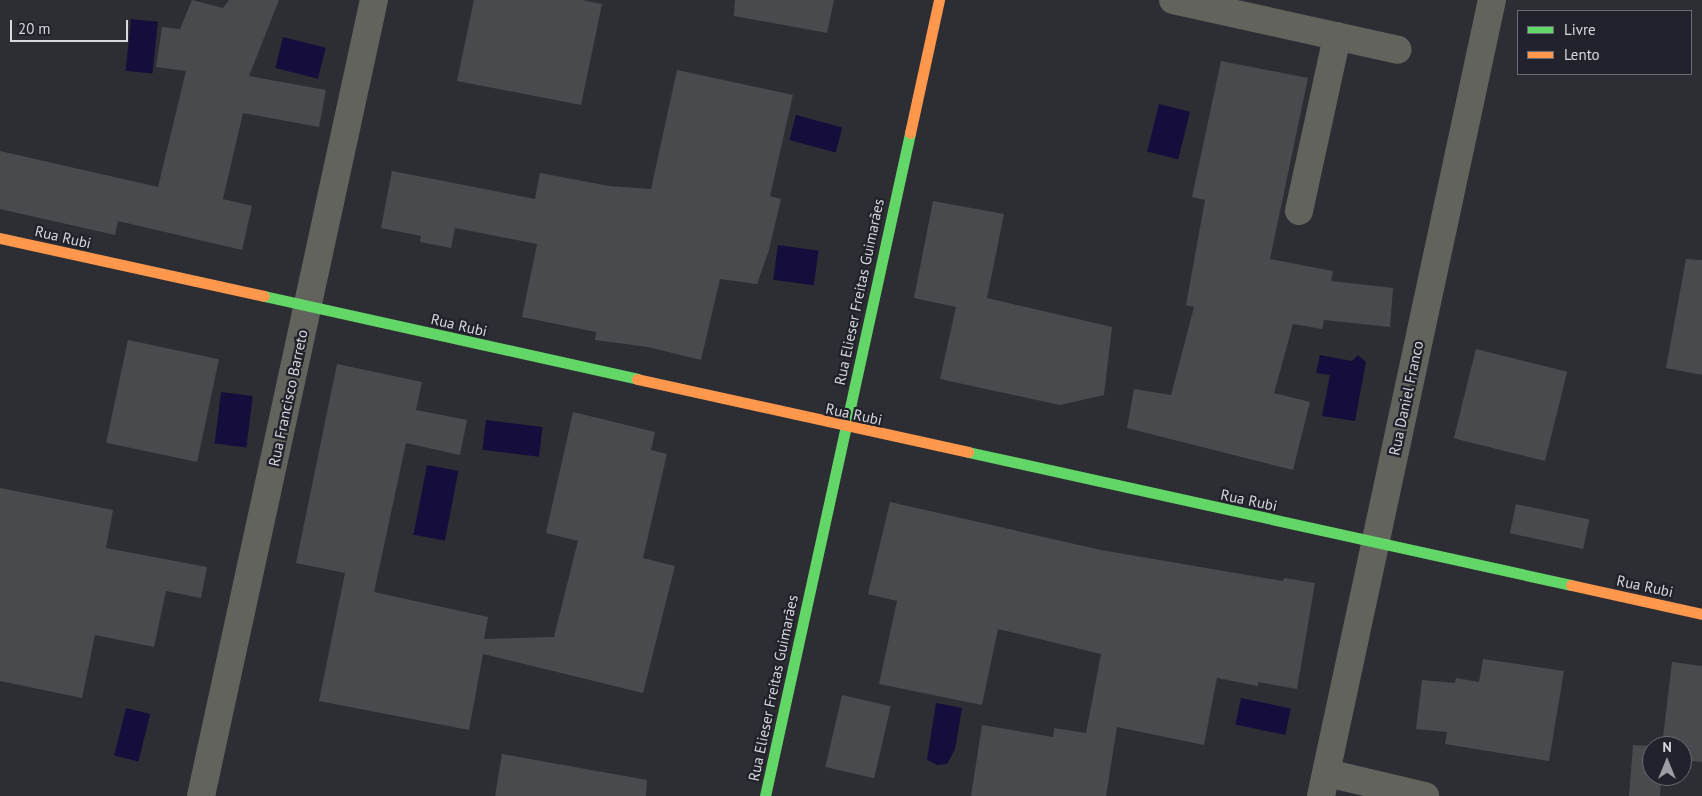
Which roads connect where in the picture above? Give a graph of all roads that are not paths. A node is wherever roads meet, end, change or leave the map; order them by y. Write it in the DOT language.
graph roads {
  1 [pos="374,0"];
  2 [pos="939,0"];
  3 [pos="1173,0"];
  4 [pos="1492,0"];
  5 [pos="1337,36"];
  6 [pos="1398,50"];
  7 [pos="1299,211"];
  8 [pos="0,238"];
  9 [pos="308,306"];
  10 [pos="845,427"];
  11 [pos="1375,542"];
  12 [pos="1702,614"];
  13 [pos="1324,784"];
  14 [pos="201,796"];
  15 [pos="765,796"];
  16 [pos="1425,796"];
  1 -- 9 [label="street, Rua Francisco Barreto"];
  2 -- 10 [label="street, Rua Elieser Freitas Guimarães"];
  3 -- 5 [label="street"];
  4 -- 11 [label="street, Rua Daniel Franco"];
  5 -- 6 [label="street"];
  5 -- 7 [label="street"];
  8 -- 9 [label="street, Rua Rubi"];
  9 -- 10 [label="street, Rua Rubi"];
  9 -- 14 [label="street, Rua Francisco Barreto"];
  10 -- 11 [label="street, Rua Rubi"];
  10 -- 15 [label="street, Rua Elieser Freitas Guimarães"];
  11 -- 12 [label="street, Rua Rubi"];
  11 -- 13 [label="street, Rua Daniel Franco"];
  13 -- 16 [label="street"];
}
